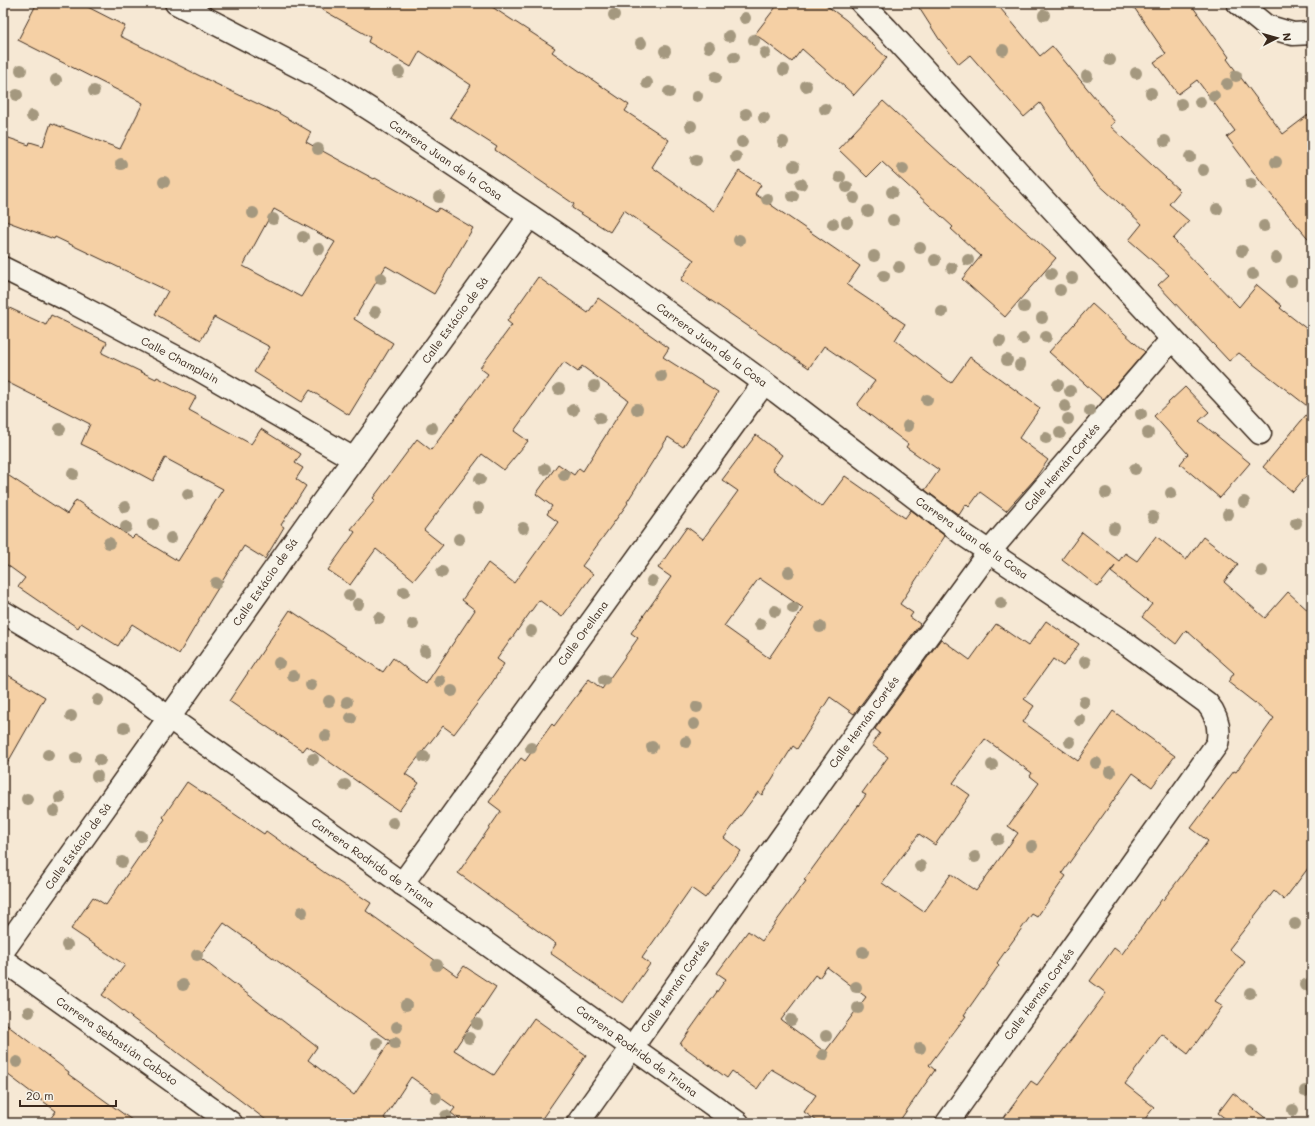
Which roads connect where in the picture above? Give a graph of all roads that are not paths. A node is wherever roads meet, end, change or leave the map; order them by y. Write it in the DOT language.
graph roads {
  1 [pos="176,3"];
  2 [pos="862,3"];
  3 [pos="1238,3"];
  4 [pos="1312,33"];
  5 [pos="530,216"];
  6 [pos="3,268"];
  7 [pos="1172,339"];
  8 [pos="764,383"];
  9 [pos="1260,433"];
  10 [pos="354,459"];
  11 [pos="989,552"];
  12 [pos="3,612"];
  13 [pos="170,718"];
  14 [pos="1218,726"];
  15 [pos="402,884"];
  16 [pos="3,951"];
  17 [pos="3,960"];
  18 [pos="632,1047"];
  19 [pos="231,1123"];
  20 [pos="578,1123"];
  21 [pos="738,1123"];
  22 [pos="947,1123"];
  1 -- 5 [label="street, Carrera Juan de la Cosa"];
  2 -- 7 [label="street"];
  3 -- 4 [label="street"];
  5 -- 8 [label="street, Carrera Juan de la Cosa"];
  5 -- 10 [label="street, Calle Estácio de Sá"];
  6 -- 10 [label="street, Calle Champlain"];
  7 -- 9 [label="street"];
  7 -- 11 [label="street, Calle Hernán Cortés"];
  8 -- 11 [label="street, Carrera Juan de la Cosa"];
  8 -- 15 [label="street, Calle Orellana"];
  10 -- 13 [label="street, Calle Estácio de Sá"];
  11 -- 14 [label="street, Carrera Juan de la Cosa"];
  11 -- 18 [label="street, Calle Hernán Cortés"];
  12 -- 13 [label="street, Carrera Rodrido de Triana"];
  13 -- 15 [label="street, Carrera Rodrido de Triana"];
  13 -- 16 [label="street, Calle Estácio de Sá"];
  14 -- 22 [label="street, Calle Hernán Cortés"];
  15 -- 18 [label="street, Carrera Rodrido de Triana"];
  17 -- 19 [label="street, Carrera Sebastián Caboto"];
  18 -- 20 [label="street, Calle Hernán Cortés"];
  18 -- 21 [label="street, Carrera Rodrido de Triana"];
}
